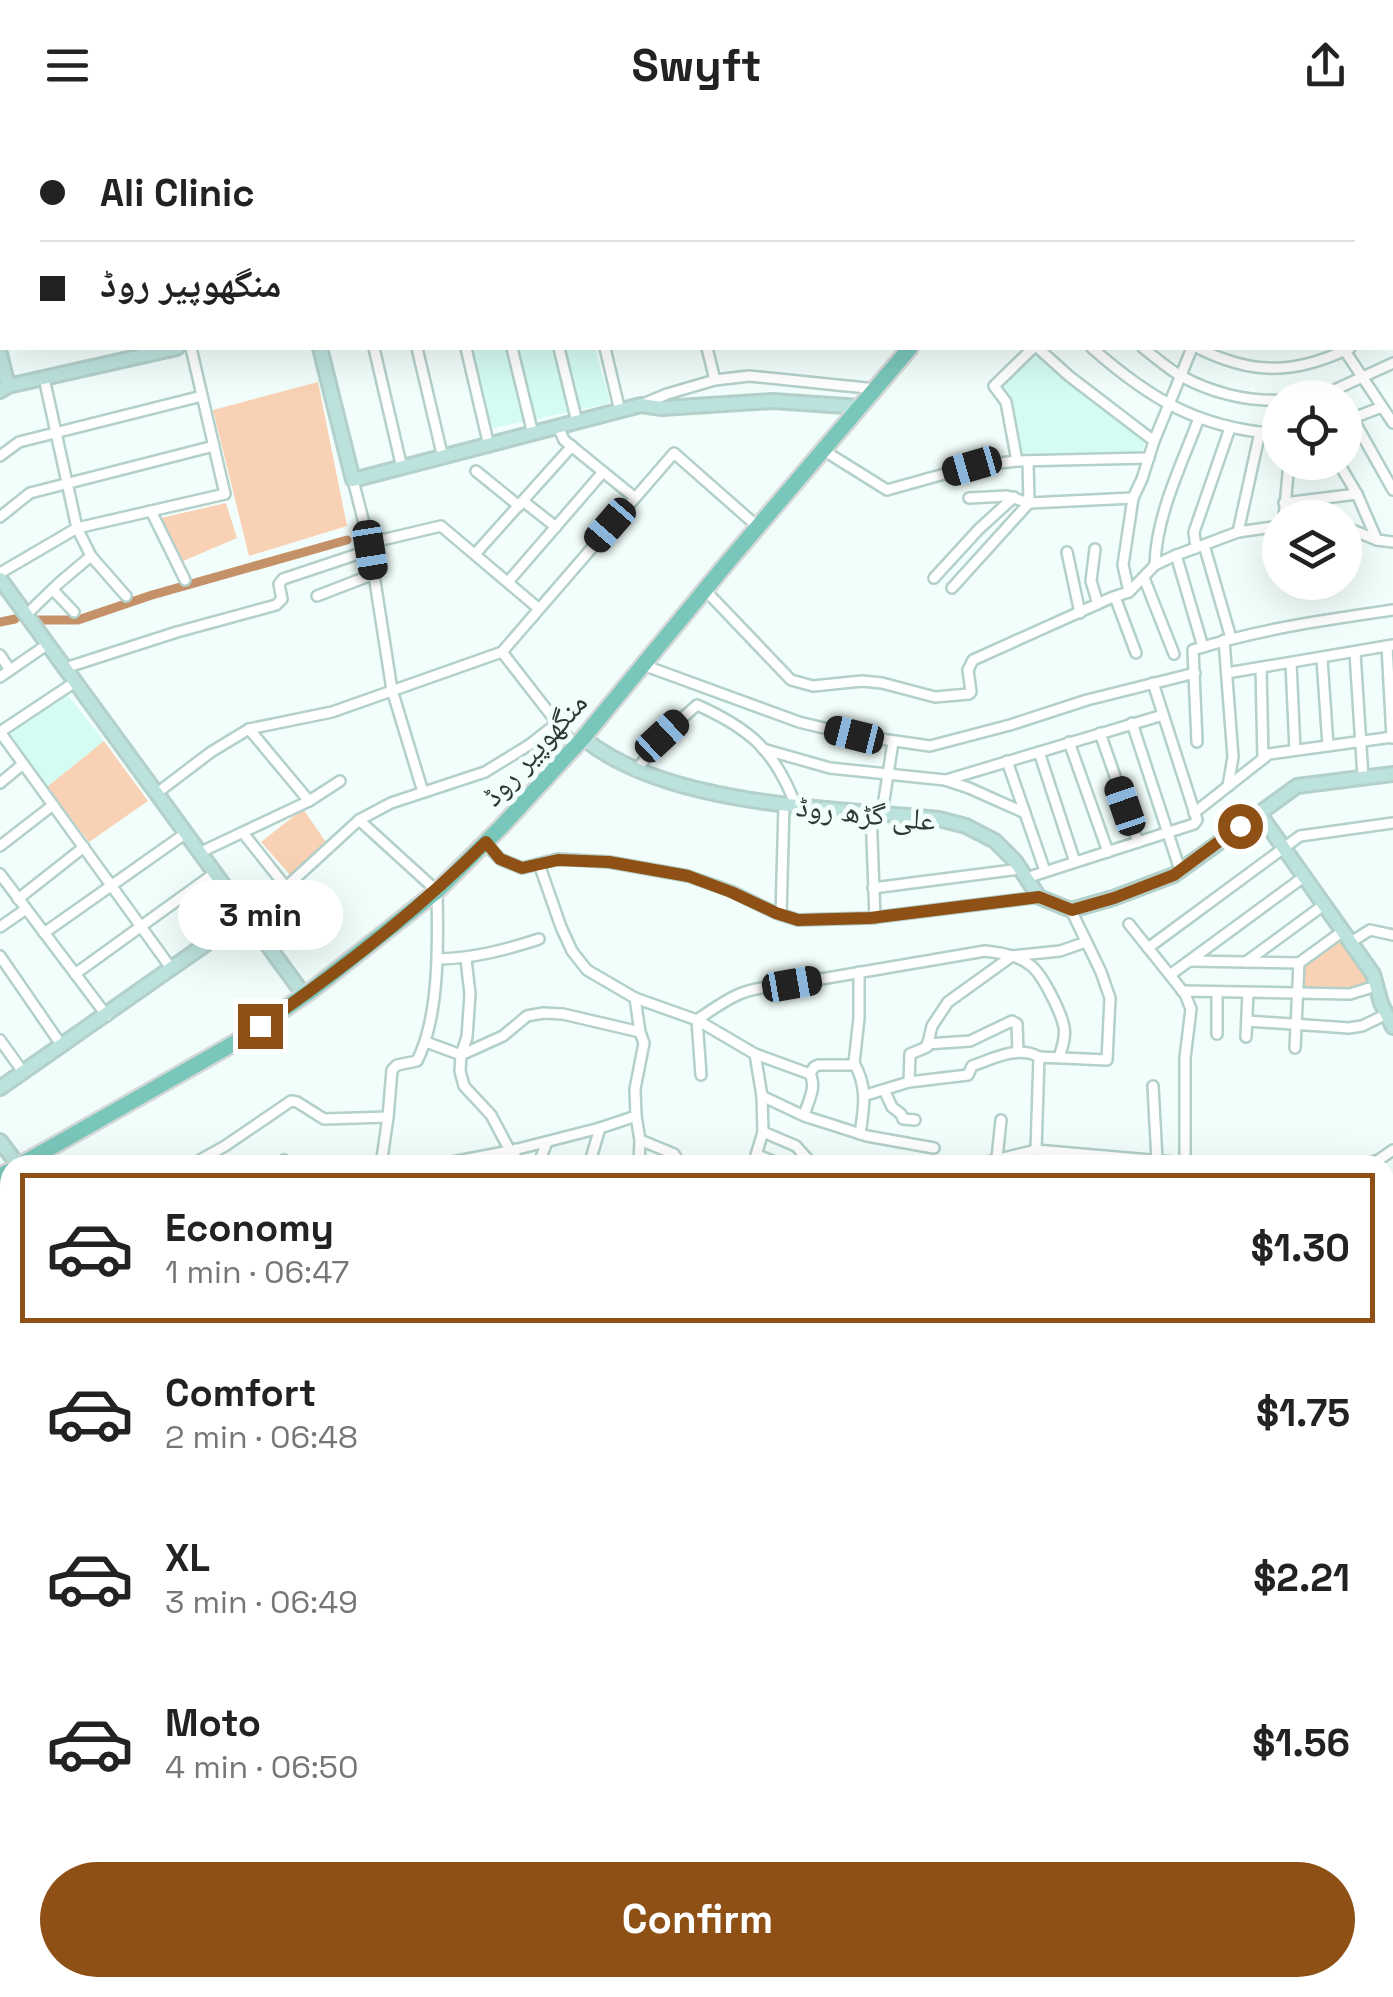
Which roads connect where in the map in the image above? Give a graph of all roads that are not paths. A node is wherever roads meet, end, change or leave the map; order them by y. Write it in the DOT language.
graph roads {
  1 [pos="157,350"];
  2 [pos="190,350"];
  3 [pos="320,350"];
  4 [pos="374,350"];
  5 [pos="417,350"];
  6 [pos="466,350"];
  7 [pos="512,350"];
  8 [pos="559,350"];
  9 [pos="605,350"];
  10 [pos="708,350"];
  11 [pos="908,350"];
  12 [pos="1034,350"];
  13 [pos="1038,350"];
  14 [pos="1094,350"];
  15 [pos="1146,350"];
  16 [pos="1194,350"];
  17 [pos="1200,350"];
  18 [pos="1342,350"];
  19 [pos="1347,350"];
  20 [pos="127,353"];
  21 [pos="0,354"];
  22 [pos="1393,363"];
  23 [pos="1181,376"];
  24 [pos="44,378"];
  25 [pos="1364,378"];
  26 [pos="715,380"];
  27 [pos="1359,380"];
  28 [pos="876,388"];
  29 [pos="4,389"];
  30 [pos="202,396"];
  31 [pos="1262,399"];
  32 [pos="641,405"];
  33 [pos="1168,406"];
  34 [pos="860,407"];
  35 [pos="1382,407"];
  36 [pos="620,411"];
  37 [pos="1362,415"];
  38 [pos="1199,418"];
  39 [pos="577,422"];
  40 [pos="1393,424"];
  41 [pos="558,427"];
  42 [pos="1230,428"];
  43 [pos="1260,432"];
  44 [pos="56,433"];
  45 [pos="533,434"];
  46 [pos="1154,441"];
  47 [pos="1362,441"];
  48 [pos="214,446"];
  49 [pos="489,446"];
  50 [pos="572,446"];
  51 [pos="823,450"];
  52 [pos="0,456"];
  53 [pos="443,458"];
  54 [pos="1149,458"];
  55 [pos="1022,461"];
  56 [pos="402,468"];
  57 [pos="476,472"];
  58 [pos="603,472"];
  59 [pos="353,480"];
  60 [pos="1349,480"];
  61 [pos="67,484"];
  62 [pos="1393,490"];
  63 [pos="1357,494"];
  64 [pos="634,497"];
  65 [pos="1014,497"];
  66 [pos="969,498"];
  67 [pos="1132,498"];
  68 [pos="1308,500"];
  69 [pos="521,503"];
  70 [pos="1030,503"];
  71 [pos="151,511"];
  72 [pos="0,517"];
  73 [pos="556,527"];
  74 [pos="758,527"];
  75 [pos="77,528"];
  76 [pos="1262,529"];
  77 [pos="1238,532"];
  78 [pos="1362,534"];
  79 [pos="1377,540"];
  80 [pos="1393,542"];
  81 [pos="370,546"];
  82 [pos="1200,546"];
  83 [pos="1095,550"];
  84 [pos="1068,552"];
  85 [pos="475,554"];
  86 [pos="92,556"];
  87 [pos="1176,556"];
  88 [pos="1155,565"];
  89 [pos="374,574"];
  90 [pos="0,576"];
  91 [pos="934,578"];
  92 [pos="1144,578"];
  93 [pos="185,580"];
  94 [pos="508,582"];
  95 [pos="952,588"];
  96 [pos="52,590"];
  97 [pos="705,590"];
  98 [pos="1129,592"];
  99 [pos="126,596"];
  100 [pos="316,596"];
  101 [pos="1115,597"];
  102 [pos="1098,604"];
  103 [pos="538,608"];
  104 [pos="1393,610"];
  105 [pos="74,612"];
  106 [pos="1080,613"];
  107 [pos="26,614"];
  108 [pos="1227,639"];
  109 [pos="48,644"];
  110 [pos="1390,646"];
  111 [pos="1203,647"];
  112 [pos="502,652"];
  113 [pos="1355,653"];
  114 [pos="1136,654"];
  115 [pos="1174,654"];
  116 [pos="0,655"];
  117 [pos="1322,659"];
  118 [pos="1291,664"];
  119 [pos="643,666"];
  120 [pos="65,668"];
  121 [pos="1262,668"];
  122 [pos="10,670"];
  123 [pos="1195,673"];
  124 [pos="1227,673"];
  125 [pos="0,677"];
  126 [pos="75,682"];
  127 [pos="1153,683"];
  128 [pos="703,686"];
  129 [pos="392,690"];
  130 [pos="697,705"];
  131 [pos="1163,715"];
  132 [pos="1132,723"];
  133 [pos="556,724"];
  134 [pos="249,729"];
  135 [pos="1100,733"];
  136 [pos="1392,738"];
  137 [pos="579,742"];
  138 [pos="893,742"];
  139 [pos="1068,742"];
  140 [pos="1198,742"];
  141 [pos="1360,742"];
  142 [pos="1328,746"];
  143 [pos="763,749"];
  144 [pos="1295,750"];
  145 [pos="1038,752"];
  146 [pos="1263,759"];
  147 [pos="1007,761"];
  148 [pos="23,764"];
  149 [pos="636,771"];
  150 [pos="1393,774"];
  151 [pos="888,776"];
  152 [pos="1363,778"];
  153 [pos="945,780"];
  154 [pos="340,782"];
  155 [pos="0,784"];
  156 [pos="1228,786"];
  157 [pos="423,792"];
  158 [pos="157,794"];
  159 [pos="309,801"];
  160 [pos="53,805"];
  161 [pos="790,805"];
  162 [pos="877,812"];
  163 [pos="1259,812"];
  164 [pos="1025,813"];
  165 [pos="1194,813"];
  166 [pos="359,820"];
  167 [pos="1393,823"];
  168 [pos="243,832"];
  169 [pos="1168,832"];
  170 [pos="186,833"];
  171 [pos="486,842"];
  172 [pos="1138,842"];
  173 [pos="0,846"];
  174 [pos="84,847"];
  175 [pos="1285,848"];
  176 [pos="201,852"];
  177 [pos="1108,852"];
  178 [pos="1076,862"];
  179 [pos="539,864"];
  180 [pos="1180,870"];
  181 [pos="1045,872"];
  182 [pos="215,873"];
  183 [pos="0,874"];
  184 [pos="1023,874"];
  185 [pos="1305,876"];
  186 [pos="111,885"];
  187 [pos="286,887"];
  188 [pos="873,888"];
  189 [pos="437,891"];
  190 [pos="1039,897"];
  191 [pos="18,899"];
  192 [pos="1325,904"];
  193 [pos="26,908"];
  194 [pos="1072,910"];
  195 [pos="782,915"];
  196 [pos="246,916"];
  197 [pos="874,918"];
  198 [pos="1129,924"];
  199 [pos="0,927"];
  200 [pos="142,927"];
  201 [pos="44,933"];
  202 [pos="1393,935"];
  203 [pos="1347,937"];
  204 [pos="538,939"];
  205 [pos="1086,942"];
  206 [pos="1148,948"];
  207 [pos="0,956"];
  208 [pos="1012,956"];
  209 [pos="466,958"];
  210 [pos="439,959"];
  211 [pos="1190,960"];
  212 [pos="1246,962"];
  213 [pos="1299,963"];
  214 [pos="171,968"];
  215 [pos="859,972"];
  216 [pos="74,974"];
  217 [pos="1170,976"];
  218 [pos="1376,986"];
  219 [pos="1182,991"];
  220 [pos="1218,992"];
  221 [pos="1248,993"];
  222 [pos="1297,994"];
  223 [pos="304,995"];
  224 [pos="635,998"];
  225 [pos="106,1016"];
  226 [pos="698,1020"];
  227 [pos="1247,1021"];
  228 [pos="1390,1021"];
  229 [pos="1296,1024"];
  230 [pos="640,1032"];
  231 [pos="1217,1034"];
  232 [pos="1246,1038"];
  233 [pos="0,1040"];
  234 [pos="426,1042"];
  235 [pos="966,1042"];
  236 [pos="927,1044"];
  237 [pos="62,1046"];
  238 [pos="1295,1048"];
  239 [pos="1018,1052"];
  240 [pos="755,1054"];
  241 [pos="461,1055"];
  242 [pos="1039,1056"];
  243 [pos="1059,1058"];
  244 [pos="854,1063"];
  245 [pos="972,1066"];
  246 [pos="23,1072"];
  247 [pos="810,1074"];
  248 [pos="701,1075"];
  249 [pos="908,1082"];
  250 [pos="1153,1086"];
  251 [pos="0,1088"];
  252 [pos="884,1090"];
  253 [pos="866,1095"];
  254 [pos="762,1096"];
  255 [pos="804,1115"];
  256 [pos="636,1116"];
  257 [pos="388,1118"];
  258 [pos="915,1120"];
  259 [pos="1001,1120"];
  260 [pos="600,1128"];
  261 [pos="763,1132"];
  262 [pos="860,1134"];
  263 [pos="640,1140"];
  264 [pos="546,1142"];
  265 [pos="934,1148"];
  266 [pos="513,1150"];
  267 [pos="1036,1150"];
  268 [pos="41,1155"];
  269 [pos="209,1155"];
  270 [pos="382,1155"];
  271 [pos="487,1155"];
  272 [pos="513,1155"];
  273 [pos="541,1155"];
  274 [pos="591,1155"];
  275 [pos="639,1155"];
  276 [pos="675,1155"];
  277 [pos="756,1155"];
  278 [pos="803,1155"];
  279 [pos="998,1155"];
  280 [pos="1012,1155"];
  281 [pos="1096,1155"];
  282 [pos="1157,1155"];
  283 [pos="1185,1155"];
  1 -- 20 [label="street"];
  2 -- 30 [label="street"];
  3 -- 59 [label="street"];
  4 -- 56 [label="street"];
  5 -- 53 [label="street"];
  6 -- 49 [label="street"];
  7 -- 45 [label="street"];
  8 -- 39 [label="street"];
  9 -- 36 [label="street"];
  10 -- 26 [label="street"];
  11 -- 28 [label="main road, منگھوپیر روڈ"];
  12 -- 55 [label="street"];
  13 -- 46 [label="street"];
  14 -- 33 [label="street"];
  15 -- 23 [label="street"];
  16 -- 23 [label="street"];
  17 -- 18 [label="street"];
  19 -- 25 [label="street"];
  20 -- 24 [label="street"];
  21 -- 29 [label="street"];
  22 -- 25 [label="street"];
  23 -- 31 [label="street"];
  23 -- 33 [label="street"];
  24 -- 29 [label="street"];
  24 -- 44 [label="street"];
  25 -- 27 [label="street"];
  25 -- 35 [label="street"];
  26 -- 28 [label="street"];
  26 -- 32 [label="street"];
  28 -- 34 [label="main road, منگھوپیر روڈ"];
  30 -- 44 [label="street"];
  30 -- 48 [label="street"];
  32 -- 34 [label="street"];
  32 -- 36 [label="street"];
  33 -- 38 [label="street"];
  33 -- 46 [label="street"];
  34 -- 51 [label="main road, منگھوپیر روڈ"];
  35 -- 37 [label="street"];
  35 -- 40 [label="street"];
  36 -- 39 [label="street"];
  38 -- 42 [label="street"];
  38 -- 88 [label="street"];
  39 -- 41 [label="street"];
  41 -- 45 [label="street"];
  41 -- 50 [label="street"];
  42 -- 43 [label="street"];
  42 -- 82 [label="street"];
  43 -- 77 [label="street"];
  44 -- 52 [label="street"];
  44 -- 61 [label="street"];
  45 -- 49 [label="street"];
  46 -- 54 [label="street"];
  47 -- 62 [label="street"];
  48 -- 61 [label="street"];
  48 -- 71 [label="street"];
  49 -- 53 [label="street"];
  50 -- 58 [label="street"];
  50 -- 69 [label="street"];
  51 -- 55 [label="street"];
  51 -- 74 [label="main road, منگھوپیر روڈ"];
  53 -- 56 [label="street"];
  54 -- 55 [label="street"];
  54 -- 67 [label="street"];
  55 -- 70 [label="street"];
  56 -- 59 [label="street"];
  57 -- 69 [label="street"];
  58 -- 64 [label="street"];
  58 -- 73 [label="street"];
  59 -- 81 [label="street"];
  60 -- 63 [label="street"];
  61 -- 72 [label="street"];
  61 -- 75 [label="street"];
  63 -- 68 [label="street"];
  63 -- 79 [label="street"];
  64 -- 74 [label="street"];
  64 -- 103 [label="street"];
  65 -- 66 [label="street"];
  65 -- 70 [label="street"];
  65 -- 91 [label="street"];
  67 -- 70 [label="street"];
  67 -- 98 [label="street"];
  69 -- 73 [label="street"];
  69 -- 85 [label="street"];
  70 -- 95 [label="street"];
  71 -- 75 [label="street"];
  71 -- 93 [label="street"];
  73 -- 94 [label="street"];
  74 -- 97 [label="main road, منگھوپیر روڈ"];
  75 -- 86 [label="street"];
  75 -- 90 [label="street"];
  76 -- 77 [label="street"];
  77 -- 82 [label="street"];
  78 -- 79 [label="street"];
  79 -- 80 [label="street"];
  81 -- 85 [label="street"];
  81 -- 89 [label="street"];
  81 -- 120 [label="street"];
  82 -- 87 [label="street"];
  82 -- 108 [label="street"];
  83 -- 102 [label="street"];
  84 -- 106 [label="street"];
  85 -- 94 [label="street"];
  86 -- 96 [label="street"];
  86 -- 99 [label="street"];
  87 -- 88 [label="street"];
  87 -- 111 [label="street"];
  88 -- 92 [label="street"];
  89 -- 100 [label="street"];
  89 -- 129 [label="street"];
  90 -- 107 [label="street"];
  92 -- 98 [label="street"];
  92 -- 115 [label="street"];
  94 -- 103 [label="street"];
  96 -- 105 [label="street"];
  96 -- 107 [label="street"];
  97 -- 106 [label="street"];
  97 -- 119 [label="main road, منگھوپیر روڈ"];
  98 -- 101 [label="street"];
  101 -- 102 [label="street"];
  101 -- 114 [label="street"];
  102 -- 106 [label="street"];
  103 -- 112 [label="street"];
  104 -- 108 [label="street"];
  107 -- 109 [label="street"];
  108 -- 111 [label="street"];
  108 -- 124 [label="street"];
  109 -- 120 [label="street"];
  109 -- 122 [label="street"];
  110 -- 113 [label="street"];
  110 -- 136 [label="street"];
  111 -- 123 [label="street"];
  112 -- 129 [label="street"];
  112 -- 133 [label="street"];
  113 -- 117 [label="street"];
  113 -- 141 [label="street"];
  116 -- 122 [label="street"];
  117 -- 118 [label="street"];
  117 -- 142 [label="street"];
  118 -- 121 [label="street"];
  118 -- 144 [label="street"];
  119 -- 128 [label="street"];
  119 -- 137 [label="main road, منگھوپیر روڈ"];
  120 -- 126 [label="street"];
  121 -- 124 [label="street"];
  121 -- 146 [label="street"];
  122 -- 125 [label="street"];
  123 -- 127 [label="street"];
  123 -- 140 [label="street"];
  124 -- 156 [label="street"];
  126 -- 148 [label="street"];
  126 -- 158 [label="street"];
  127 -- 131 [label="street"];
  127 -- 138 [label="street"];
  128 -- 130 [label="street"];
  128 -- 138 [label="street"];
  129 -- 134 [label="street"];
  129 -- 157 [label="street"];
  130 -- 143 [label="street"];
  130 -- 149 [label="street"];
  131 -- 132 [label="street"];
  131 -- 165 [label="street"];
  132 -- 135 [label="street"];
  132 -- 169 [label="street"];
  133 -- 137 [label="street"];
  133 -- 157 [label="street"];
  134 -- 158 [label="street"];
  134 -- 159 [label="street"];
  135 -- 139 [label="street"];
  135 -- 172 [label="street"];
  136 -- 141 [label="street"];
  137 -- 149 [label="street, علی گڑھ روڈ"];
  137 -- 171 [label="main road, منگھوپیر روڈ"];
  138 -- 151 [label="street"];
  139 -- 145 [label="street"];
  139 -- 177 [label="street"];
  141 -- 142 [label="street"];
  141 -- 152 [label="street"];
  142 -- 144 [label="street"];
  143 -- 151 [label="street"];
  143 -- 161 [label="street"];
  144 -- 146 [label="street"];
  145 -- 147 [label="street"];
  145 -- 178 [label="street"];
  146 -- 156 [label="street"];
  147 -- 153 [label="street"];
  147 -- 164 [label="street"];
  148 -- 155 [label="street"];
  148 -- 160 [label="street"];
  149 -- 161 [label="street, علی گڑھ روڈ"];
  150 -- 152 [label="street"];
  151 -- 153 [label="street"];
  151 -- 162 [label="street"];
  152 -- 163 [label="street"];
  153 -- 164 [label="street"];
  154 -- 159 [label="street"];
  156 -- 165 [label="street"];
  157 -- 166 [label="street"];
  158 -- 170 [label="street"];
  159 -- 168 [label="street"];
  160 -- 173 [label="street"];
  160 -- 174 [label="street"];
  161 -- 162 [label="street, علی گڑھ روڈ"];
  161 -- 195 [label="street"];
  162 -- 184 [label="street, علی گڑھ روڈ"];
  162 -- 188 [label="street"];
  163 -- 175 [label="street"];
  163 -- 180 [label="street"];
  164 -- 181 [label="street"];
  165 -- 169 [label="street"];
  166 -- 187 [label="street"];
  166 -- 189 [label="street"];
  167 -- 175 [label="street"];
  168 -- 176 [label="street"];
  168 -- 187 [label="street"];
  169 -- 172 [label="street"];
  169 -- 180 [label="street"];
  170 -- 176 [label="street"];
  170 -- 186 [label="street"];
  171 -- 179 [label="street"];
  171 -- 189 [label="main road, منگھوپیر روڈ"];
  172 -- 177 [label="street"];
  174 -- 186 [label="street"];
  174 -- 191 [label="street"];
  175 -- 185 [label="street"];
  175 -- 206 [label="street"];
  176 -- 182 [label="street"];
  177 -- 178 [label="street"];
  178 -- 181 [label="street"];
  179 -- 195 [label="street"];
  179 -- 224 [label="street"];
  180 -- 194 [label="street"];
  181 -- 184 [label="street"];
  182 -- 196 [label="street"];
  182 -- 200 [label="street"];
  183 -- 191 [label="street"];
  184 -- 188 [label="street"];
  184 -- 190 [label="street, علی گڑھ روڈ"];
  185 -- 192 [label="street"];
  185 -- 211 [label="street"];
  186 -- 200 [label="street"];
  186 -- 201 [label="street"];
  187 -- 196 [label="street"];
  188 -- 197 [label="street"];
  189 -- 210 [label="street"];
  189 -- 223 [label="main road, منگھوپیر روڈ"];
  190 -- 194 [label="street"];
  190 -- 197 [label="street"];
  191 -- 193 [label="street"];
  192 -- 203 [label="street"];
  192 -- 212 [label="street"];
  193 -- 199 [label="street"];
  193 -- 201 [label="street"];
  194 -- 205 [label="street"];
  195 -- 197 [label="street"];
  196 -- 214 [label="street"];
  196 -- 223 [label="street"];
  198 -- 206 [label="street"];
  200 -- 214 [label="street"];
  200 -- 216 [label="street"];
  201 -- 216 [label="street"];
  202 -- 203 [label="street"];
  203 -- 213 [label="street"];
  203 -- 218 [label="street"];
  204 -- 209 [label="street"];
  205 -- 208 [label="street"];
  205 -- 243 [label="street"];
  206 -- 217 [label="street"];
  207 -- 237 [label="street"];
  208 -- 215 [label="street"];
  208 -- 236 [label="street"];
  208 -- 243 [label="street"];
  209 -- 210 [label="street"];
  209 -- 241 [label="street"];
  210 -- 234 [label="street"];
  211 -- 212 [label="street"];
  211 -- 217 [label="street"];
  212 -- 213 [label="street"];
  213 -- 222 [label="street"];
  214 -- 225 [label="street"];
  215 -- 226 [label="street"];
  215 -- 244 [label="street"];
  216 -- 225 [label="street"];
  217 -- 219 [label="street"];
  218 -- 222 [label="street"];
  218 -- 228 [label="street"];
  219 -- 220 [label="street"];
  219 -- 283 [label="street"];
  220 -- 221 [label="street"];
  220 -- 231 [label="street"];
  221 -- 222 [label="street"];
  221 -- 227 [label="street"];
  222 -- 229 [label="street"];
  223 -- 268 [label="main road, منگھوپیر روڈ"];
  224 -- 226 [label="street"];
  224 -- 230 [label="street"];
  225 -- 237 [label="street"];
  226 -- 240 [label="street"];
  226 -- 248 [label="street"];
  227 -- 229 [label="street"];
  227 -- 232 [label="street"];
  228 -- 229 [label="street"];
  229 -- 238 [label="street"];
  230 -- 241 [label="street"];
  230 -- 256 [label="street"];
  233 -- 246 [label="street"];
  234 -- 241 [label="street"];
  234 -- 257 [label="street"];
  235 -- 236 [label="street"];
  235 -- 239 [label="street"];
  235 -- 245 [label="street"];
  236 -- 249 [label="street"];
  237 -- 246 [label="street"];
  239 -- 242 [label="street"];
  239 -- 245 [label="street"];
  240 -- 247 [label="street"];
  240 -- 254 [label="street"];
  241 -- 266 [label="street"];
  242 -- 243 [label="street"];
  242 -- 267 [label="street"];
  244 -- 247 [label="street"];
  244 -- 253 [label="street"];
  245 -- 249 [label="street"];
  246 -- 251 [label="street"];
  247 -- 255 [label="street"];
  249 -- 252 [label="street"];
  250 -- 282 [label="street"];
  252 -- 253 [label="street"];
  252 -- 258 [label="street"];
  253 -- 262 [label="street"];
  254 -- 255 [label="street"];
  254 -- 261 [label="street"];
  255 -- 262 [label="street"];
  256 -- 260 [label="street"];
  256 -- 263 [label="street"];
  257 -- 269 [label="street"];
  257 -- 270 [label="street"];
  259 -- 279 [label="street"];
  260 -- 264 [label="street"];
  260 -- 274 [label="street"];
  261 -- 277 [label="street"];
  261 -- 278 [label="street"];
  262 -- 265 [label="street"];
  263 -- 275 [label="street"];
  263 -- 276 [label="street"];
  264 -- 266 [label="street"];
  264 -- 273 [label="street"];
  266 -- 271 [label="street"];
  266 -- 272 [label="street"];
  267 -- 280 [label="street"];
  267 -- 281 [label="street"];
}
